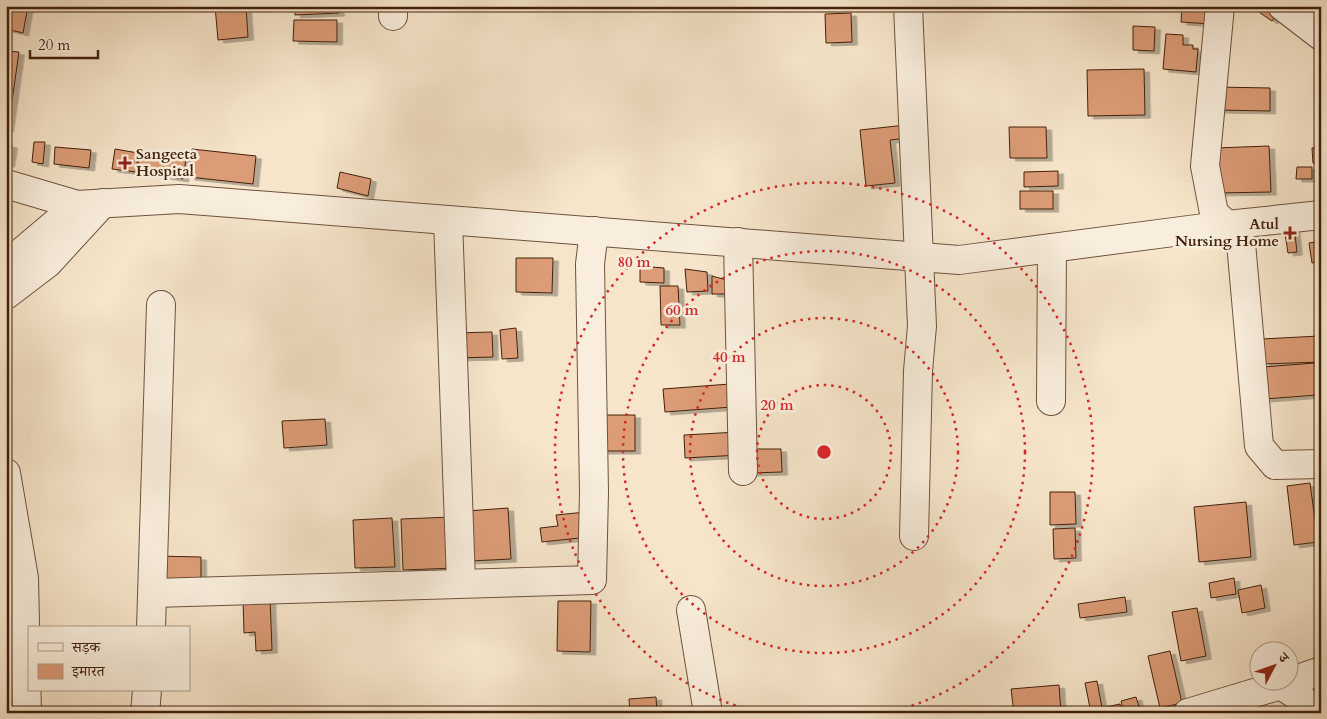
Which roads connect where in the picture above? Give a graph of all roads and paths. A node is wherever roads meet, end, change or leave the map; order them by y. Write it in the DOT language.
graph roads {
  1 [pos="908,6"];
  2 [pos="1220,6"];
  3 [pos="1282,6"];
  4 [pos="1321,36"];
  5 [pos="6,184"];
  6 [pos="90,204"];
  7 [pos="1321,215"];
  8 [pos="448,220"];
  9 [pos="1227,224"];
  10 [pos="594,231"];
  11 [pos="738,242"];
  12 [pos="1052,248"];
  13 [pos="920,256"];
  14 [pos="6,265"];
  15 [pos="6,294"];
  16 [pos="161,305"];
  17 [pos="1051,401"];
  18 [pos="1321,464"];
  19 [pos="743,471"];
  20 [pos="6,474"];
  21 [pos="914,536"];
  22 [pos="461,582"];
  23 [pos="154,593"];
  24 [pos="691,610"];
  25 [pos="151,626"];
  26 [pos="1321,671"];
  27 [pos="1300,678"];
  28 [pos="147,692"];
  29 [pos="1258,692"];
  30 [pos="1291,692"];
  31 [pos="1321,712"];
  32 [pos="27,713"];
  33 [pos="145,713"];
  34 [pos="708,713"];
  35 [pos="1188,713"];
  1 -- 13 [label="street"];
  2 -- 9 [label="street"];
  3 -- 4 [label="street"];
  5 -- 6 [label="street"];
  6 -- 8 [label="street"];
  6 -- 14 [label="street"];
  6 -- 15 [label="street"];
  7 -- 9 [label="street"];
  8 -- 10 [label="street"];
  8 -- 22 [label="street"];
  9 -- 12 [label="street"];
  9 -- 18 [label="street"];
  10 -- 11 [label="street"];
  10 -- 22 [label="street"];
  11 -- 13 [label="street"];
  11 -- 19 [label="street"];
  12 -- 13 [label="street"];
  12 -- 17 [label="street"];
  13 -- 21 [label="street"];
  16 -- 23 [label="street"];
  20 -- 32 [label="street"];
  22 -- 23 [label="street"];
  23 -- 25 [label="street"];
  24 -- 34 [label="street"];
  26 -- 27 [label="street"];
  28 -- 33 [label="street"];
  29 -- 35 [label="street"];
  30 -- 31 [label="street"];
}
